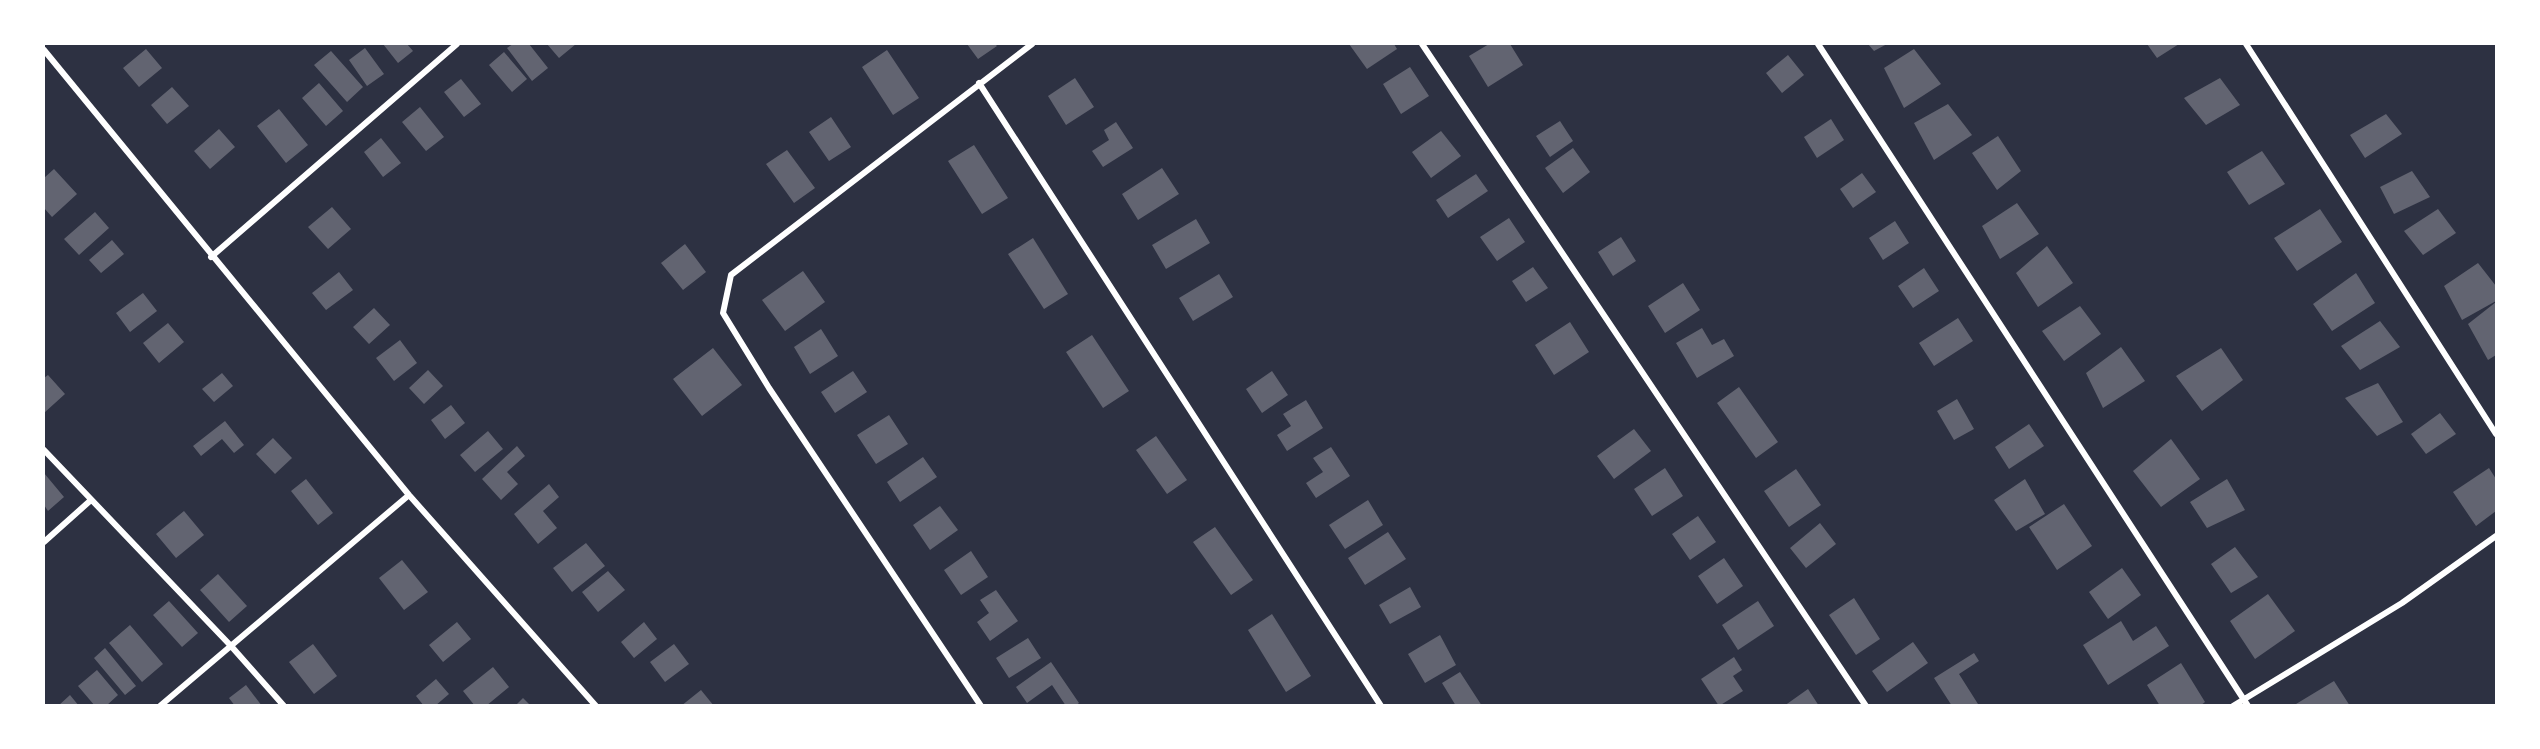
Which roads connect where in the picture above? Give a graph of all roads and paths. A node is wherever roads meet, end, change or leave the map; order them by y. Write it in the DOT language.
graph roads {
  1 [pos="457,44"];
  2 [pos="1032,44"];
  3 [pos="1422,44"];
  4 [pos="1818,44"];
  5 [pos="2246,44"];
  6 [pos="44,50"];
  7 [pos="979,83"];
  8 [pos="211,257"];
  9 [pos="2496,434"];
  10 [pos="44,450"];
  11 [pos="409,495"];
  12 [pos="91,500"];
  13 [pos="2496,536"];
  14 [pos="44,542"];
  15 [pos="231,646"];
  16 [pos="2243,699"];
  17 [pos="160,705"];
  18 [pos="284,705"];
  19 [pos="596,705"];
  20 [pos="981,705"];
  21 [pos="1381,705"];
  22 [pos="1866,705"];
  23 [pos="2233,705"];
  24 [pos="2248,705"];
  1 -- 8 [label="street"];
  2 -- 7 [label="street"];
  3 -- 22 [label="street"];
  4 -- 16 [label="street"];
  5 -- 9 [label="street"];
  6 -- 8 [label="street"];
  7 -- 20 [label="street"];
  7 -- 21 [label="street"];
  8 -- 11 [label="street"];
  10 -- 12 [label="street"];
  11 -- 15 [label="street"];
  11 -- 19 [label="street"];
  12 -- 14 [label="street"];
  12 -- 15 [label="street"];
  13 -- 16 [label="street"];
  15 -- 17 [label="street"];
  15 -- 18 [label="street"];
  16 -- 23 [label="street"];
  16 -- 24 [label="street"];
}
